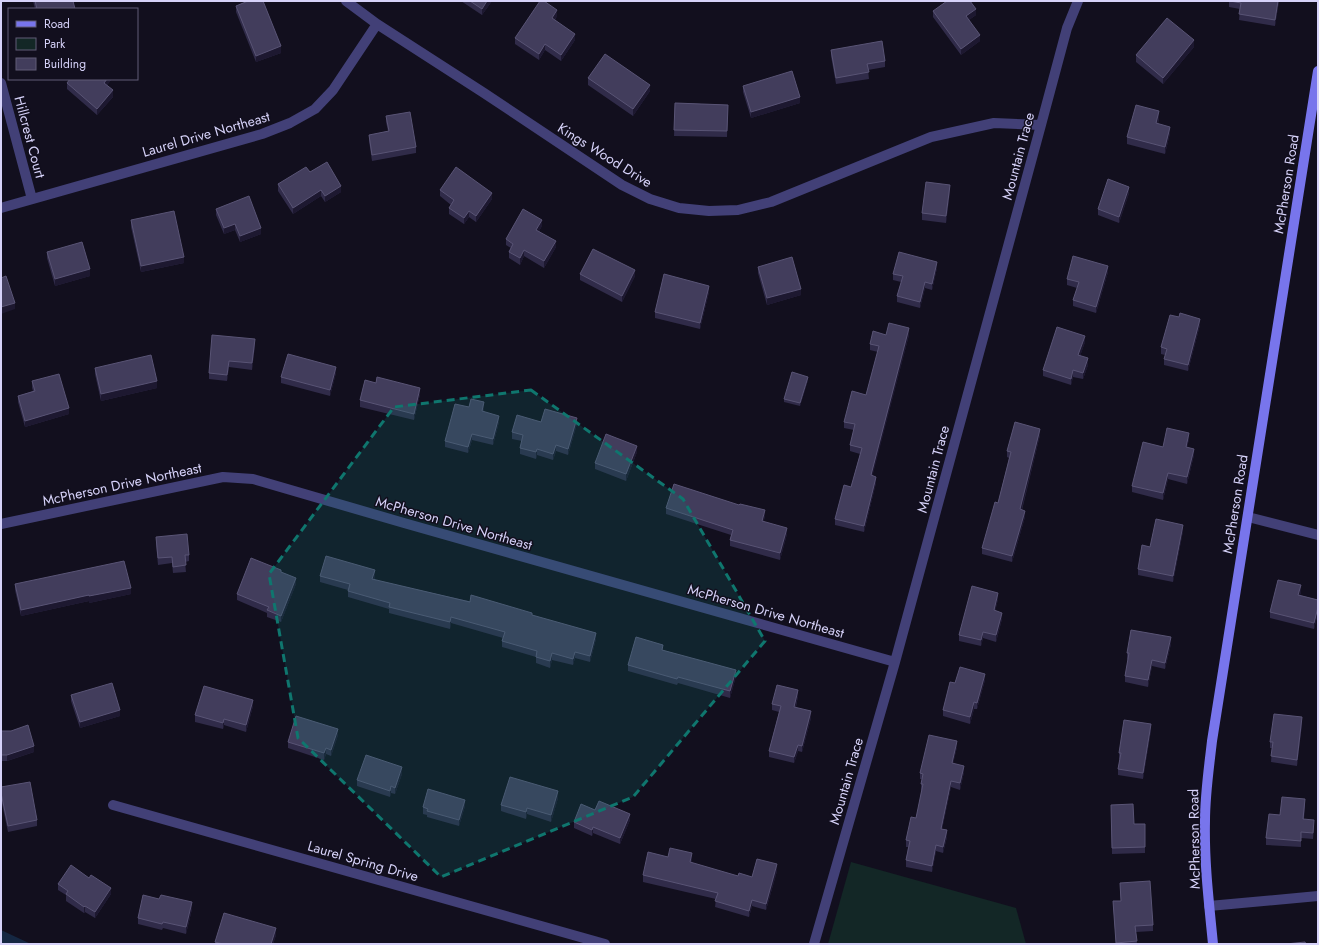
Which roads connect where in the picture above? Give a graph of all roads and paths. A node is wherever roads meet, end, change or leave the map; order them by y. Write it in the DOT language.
graph roads {
  1 [pos="346,1"];
  2 [pos="1077,1"];
  3 [pos="377,24"];
  4 [pos="1318,71"];
  5 [pos="1,83"];
  6 [pos="1041,125"];
  7 [pos="32,199"];
  8 [pos="1,208"];
  9 [pos="1248,517"];
  10 [pos="1,524"];
  11 [pos="1318,535"];
  12 [pos="895,662"];
  13 [pos="113,805"];
  14 [pos="1318,896"];
  15 [pos="1209,906"];
  16 [pos="605,944"];
  17 [pos="814,944"];
  18 [pos="1213,944"];
  1 -- 3 [label="street, Kings Wood Drive"];
  2 -- 6 [label="street, Mountain Trace"];
  3 -- 6 [label="street, Kings Wood Drive"];
  3 -- 7 [label="street, Laurel Drive Northeast"];
  4 -- 9 [label="street, McPherson Road"];
  5 -- 7 [label="street, Hillcrest Court"];
  6 -- 12 [label="street, Mountain Trace"];
  7 -- 8 [label="street, Laurel Drive Northeast"];
  9 -- 11 [label="street"];
  9 -- 15 [label="street, McPherson Road"];
  10 -- 12 [label="street, McPherson Drive Northeast"];
  12 -- 17 [label="street, Mountain Trace"];
  13 -- 16 [label="street, Laurel Spring Drive"];
  14 -- 15 [label="street"];
  15 -- 18 [label="street, McPherson Road"];
}
